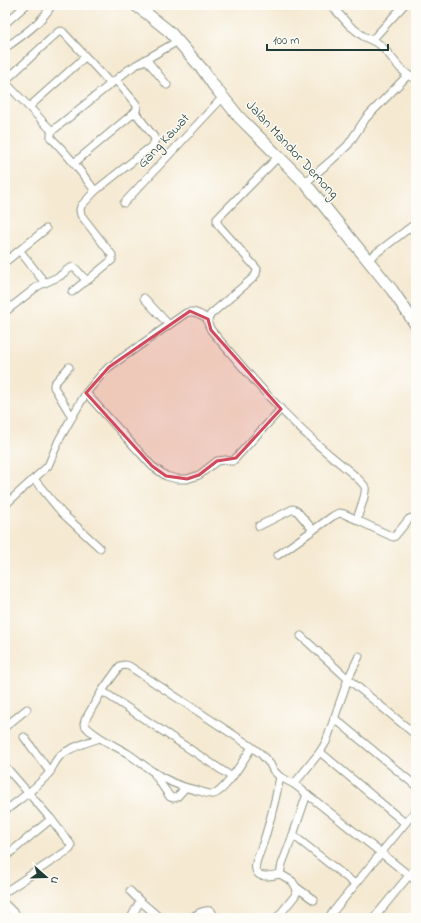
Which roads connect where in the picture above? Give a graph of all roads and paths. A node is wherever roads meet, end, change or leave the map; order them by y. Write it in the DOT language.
graph roads {
  1 [pos="52,5"];
  2 [pos="135,5"];
  3 [pos="404,5"];
  4 [pos="333,6"];
  5 [pos="22,7"];
  6 [pos="5,22"];
  7 [pos="372,40"];
  8 [pos="178,41"];
  9 [pos="5,48"];
  10 [pos="85,57"];
  11 [pos="146,59"];
  12 [pos="408,75"];
  13 [pos="416,79"];
  14 [pos="5,82"];
  15 [pos="114,82"];
  16 [pos="167,85"];
  17 [pos="223,97"];
  18 [pos="29,107"];
  19 [pos="135,112"];
  20 [pos="52,131"];
  21 [pos="278,157"];
  22 [pos="74,163"];
  23 [pos="305,183"];
  24 [pos="95,190"];
  25 [pos="124,203"];
  26 [pos="416,223"];
  27 [pos="46,228"];
  28 [pos="20,250"];
  29 [pos="367,260"];
  30 [pos="5,262"];
  31 [pos="87,280"];
  32 [pos="45,283"];
  33 [pos="72,292"];
  34 [pos="144,298"];
  35 [pos="5,312"];
  36 [pos="208,319"];
  37 [pos="169,325"];
  38 [pos="416,325"];
  39 [pos="69,367"];
  40 [pos="86,393"];
  41 [pos="281,410"];
  42 [pos="72,417"];
  43 [pos="34,479"];
  44 [pos="5,505"];
  45 [pos="416,519"];
  46 [pos="358,520"];
  47 [pos="259,526"];
  48 [pos="314,530"];
  49 [pos="100,548"];
  50 [pos="278,556"];
  51 [pos="301,636"];
  52 [pos="359,656"];
  53 [pos="348,679"];
  54 [pos="102,691"];
  55 [pos="27,709"];
  56 [pos="334,718"];
  57 [pos="5,727"];
  58 [pos="416,735"];
  59 [pos="24,737"];
  60 [pos="100,738"];
  61 [pos="252,746"];
  62 [pos="320,752"];
  63 [pos="5,766"];
  64 [pos="50,772"];
  65 [pos="152,772"];
  66 [pos="232,777"];
  67 [pos="280,777"];
  68 [pos="294,784"];
  69 [pos="416,786"];
  70 [pos="185,788"];
  71 [pos="29,793"];
  72 [pos="307,794"];
  73 [pos="416,810"];
  74 [pos="5,811"];
  75 [pos="51,819"];
  76 [pos="405,822"];
  77 [pos="293,835"];
  78 [pos="381,853"];
  79 [pos="5,857"];
  80 [pos="416,867"];
  81 [pos="280,874"];
  82 [pos="409,875"];
  83 [pos="416,881"];
  84 [pos="355,884"];
  85 [pos="296,887"];
  86 [pos="130,891"];
  87 [pos="5,892"];
  88 [pos="314,900"];
  89 [pos="140,901"];
  90 [pos="5,905"];
  91 [pos="19,918"];
  92 [pos="131,918"];
  93 [pos="158,918"];
  94 [pos="192,918"];
  95 [pos="215,918"];
  96 [pos="277,918"];
  97 [pos="328,918"];
  98 [pos="374,918"];
  1 -- 9 [label="street"];
  2 -- 8 [label="main road, Jalan Mandor Demong"];
  3 -- 7 [label="street"];
  4 -- 7 [label="street"];
  5 -- 6 [label="street"];
  7 -- 12 [label="street"];
  8 -- 11 [label="street"];
  8 -- 17 [label="main road, Jalan Mandor Demong"];
  10 -- 14 [label="street"];
  10 -- 15 [label="street"];
  10 -- 18 [label="street"];
  11 -- 15 [label="street"];
  11 -- 16 [label="street"];
  12 -- 13 [label="street"];
  12 -- 23 [label="street"];
  14 -- 18 [label="street"];
  15 -- 19 [label="street"];
  15 -- 20 [label="street"];
  17 -- 21 [label="main road, Jalan Mandor Demong"];
  17 -- 25 [label="street, Gang Kawat"];
  18 -- 20 [label="street"];
  19 -- 22 [label="street"];
  19 -- 24 [label="street"];
  20 -- 22 [label="street"];
  21 -- 23 [label="main road, Jalan Mandor Demong"];
  21 -- 36 [label="street"];
  22 -- 24 [label="street"];
  23 -- 29 [label="main road, Jalan Mandor Demong"];
  24 -- 31 [label="street"];
  26 -- 29 [label="street"];
  27 -- 28 [label="street"];
  28 -- 30 [label="street"];
  28 -- 32 [label="street"];
  29 -- 38 [label="main road, Jalan Mandor Demong"];
  31 -- 32 [label="street"];
  31 -- 33 [label="street"];
  32 -- 35 [label="street"];
  34 -- 37 [label="street"];
  36 -- 37 [label="street"];
  36 -- 41 [label="street"];
  37 -- 40 [label="street"];
  39 -- 42 [label="street"];
  40 -- 41 [label="street"];
  40 -- 42 [label="street"];
  41 -- 46 [label="street"];
  42 -- 43 [label="street"];
  43 -- 44 [label="street"];
  43 -- 49 [label="street"];
  45 -- 46 [label="street"];
  46 -- 48 [label="street"];
  47 -- 48 [label="street"];
  48 -- 50 [label="street"];
  51 -- 53 [label="street"];
  52 -- 53 [label="street"];
  53 -- 56 [label="street"];
  53 -- 58 [label="street"];
  54 -- 60 [label="street"];
  54 -- 61 [label="street"];
  54 -- 66 [label="street"];
  55 -- 57 [label="street"];
  56 -- 62 [label="street"];
  56 -- 69 [label="street"];
  59 -- 64 [label="street"];
  60 -- 64 [label="street"];
  60 -- 65 [label="street"];
  61 -- 66 [label="street"];
  61 -- 67 [label="street"];
  62 -- 68 [label="street"];
  62 -- 76 [label="street"];
  63 -- 71 [label="street"];
  64 -- 71 [label="street"];
  65 -- 70 [label="street"];
  65 -- 70 [label="street"];
  66 -- 70 [label="street"];
  67 -- 68 [label="street"];
  67 -- 81 [label="street"];
  68 -- 72 [label="street"];
  71 -- 74 [label="street"];
  71 -- 75 [label="street"];
  72 -- 77 [label="street"];
  72 -- 78 [label="street"];
  73 -- 76 [label="street"];
  75 -- 79 [label="street"];
  75 -- 87 [label="street"];
  76 -- 78 [label="street"];
  77 -- 81 [label="street"];
  77 -- 84 [label="street"];
  78 -- 82 [label="street"];
  78 -- 84 [label="street"];
  80 -- 82 [label="street"];
  81 -- 85 [label="street"];
  82 -- 83 [label="street"];
  82 -- 98 [label="street"];
  84 -- 97 [label="street"];
  85 -- 88 [label="street"];
  85 -- 96 [label="street"];
  86 -- 89 [label="street"];
  89 -- 92 [label="street"];
  89 -- 93 [label="street"];
  90 -- 91 [label="street"];
  94 -- 95 [label="street"];
}
